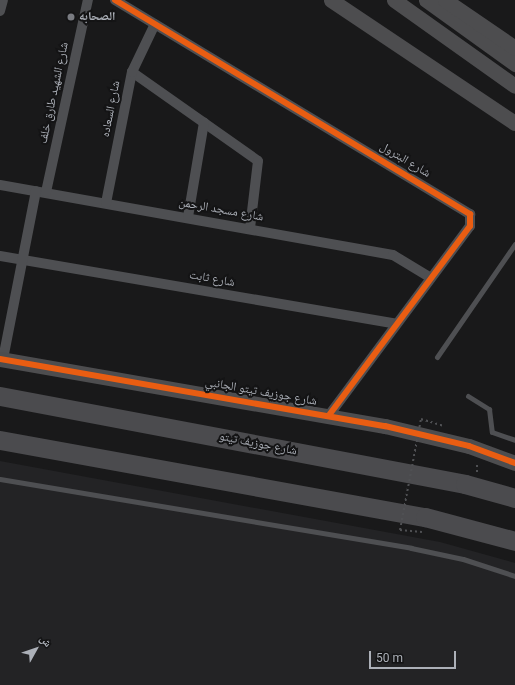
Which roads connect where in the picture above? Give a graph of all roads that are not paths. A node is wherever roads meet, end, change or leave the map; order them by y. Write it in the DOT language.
graph roads {
  1 [pos="3,0"];
  2 [pos="88,0"];
  3 [pos="115,0"];
  4 [pos="394,0"];
  5 [pos="426,0"];
  6 [pos="445,0"];
  7 [pos="333,1"];
  8 [pos="0,11"];
  9 [pos="155,24"];
  10 [pos="515,48"];
  11 [pos="515,64"];
  12 [pos="132,72"];
  13 [pos="515,86"];
  14 [pos="204,122"];
  15 [pos="515,124"];
  16 [pos="0,185"];
  17 [pos="41,192"];
  18 [pos="106,203"];
  19 [pos="188,217"];
  20 [pos="250,228"];
  21 [pos="515,244"];
  22 [pos="0,256"];
  23 [pos="22,259"];
  24 [pos="430,278"];
  25 [pos="396,324"];
  26 [pos="437,357"];
  27 [pos="2,359"];
  28 [pos="0,396"];
  29 [pos="468,396"];
  30 [pos="329,415"];
  31 [pos="0,440"];
  32 [pos="515,440"];
  33 [pos="515,463"];
  34 [pos="0,479"];
  35 [pos="515,498"];
  36 [pos="515,541"];
  37 [pos="515,576"];
  1 -- 8 [label="street"];
  2 -- 17 [label="street, شارع الشهيد طارق خلف"];
  3 -- 9 [label="street, شارع البترول"];
  4 -- 13 [label="main road"];
  5 -- 11 [label="main road"];
  6 -- 10 [label="main road"];
  7 -- 15 [label="main road"];
  9 -- 12 [label="street, شارع السعاده"];
  9 -- 24 [label="street, شارع البترول"];
  12 -- 14 [label="street"];
  12 -- 18 [label="street, شارع السعاده"];
  14 -- 19 [label="street"];
  14 -- 20 [label="street"];
  16 -- 17 [label="street, شارع مسجد الرحمن"];
  17 -- 18 [label="street, شارع مسجد الرحمن"];
  17 -- 23 [label="street, شارع الشهيد طارق خلف"];
  18 -- 19 [label="street, شارع مسجد الرحمن"];
  19 -- 20 [label="street, شارع مسجد الرحمن"];
  20 -- 24 [label="street, شارع مسجد الرحمن"];
  21 -- 26 [label="lane"];
  22 -- 23 [label="street, شارع ثابت"];
  23 -- 25 [label="street, شارع ثابت"];
  23 -- 27 [label="street, شارع الشهيد طارق خلف"];
  24 -- 25 [label="street, شارع البترول"];
  25 -- 30 [label="street, شارع البترول"];
  27 -- 30 [label="main road, شارع جوزيف تيتو الجانبي"];
  28 -- 35 [label="highway, شارع جوزيف تيتو"];
  29 -- 32 [label="lane"];
  30 -- 33 [label="main road, شارع جوزيف تيتو الجانبي"];
  31 -- 36 [label="highway"];
  34 -- 37 [label="lane"];
}
